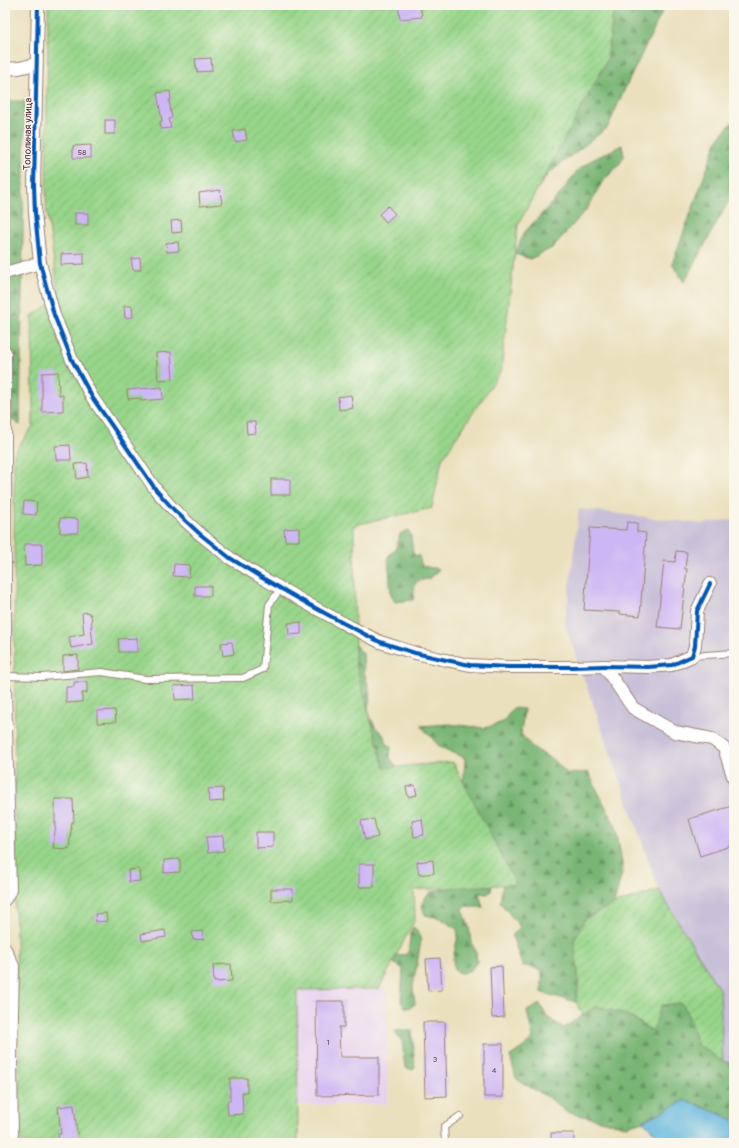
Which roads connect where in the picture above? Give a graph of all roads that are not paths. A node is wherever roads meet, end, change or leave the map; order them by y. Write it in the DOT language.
graph roads {
  1 [pos="38,5"];
  2 [pos="36,64"];
  3 [pos="5,69"];
  4 [pos="40,263"];
  5 [pos="5,272"];
  6 [pos="5,352"];
  7 [pos="5,462"];
  8 [pos="710,584"];
  9 [pos="281,588"];
  10 [pos="734,653"];
  11 [pos="692,656"];
  12 [pos="5,662"];
  13 [pos="604,666"];
  14 [pos="5,676"];
  15 [pos="5,689"];
  16 [pos="734,779"];
  17 [pos="5,899"];
  18 [pos="5,949"];
  19 [pos="460,1116"];
  20 [pos="12,1143"];
  21 [pos="445,1143"];
  1 -- 2 [label="street, Тополиная улица"];
  2 -- 3 [label="street"];
  2 -- 4 [label="street, Тополиная улица"];
  4 -- 5 [label="street"];
  4 -- 9 [label="street, Тополиная улица"];
  6 -- 7 [label="street"];
  7 -- 12 [label="street"];
  8 -- 11 [label="street"];
  9 -- 13 [label="street, Тополиная улица"];
  9 -- 14 [label="lane"];
  10 -- 11 [label="lane"];
  11 -- 13 [label="street, Тополиная улица"];
  13 -- 16 [label="street"];
  15 -- 17 [label="street"];
  18 -- 20 [label="street"];
  19 -- 21 [label="lane"];
}
